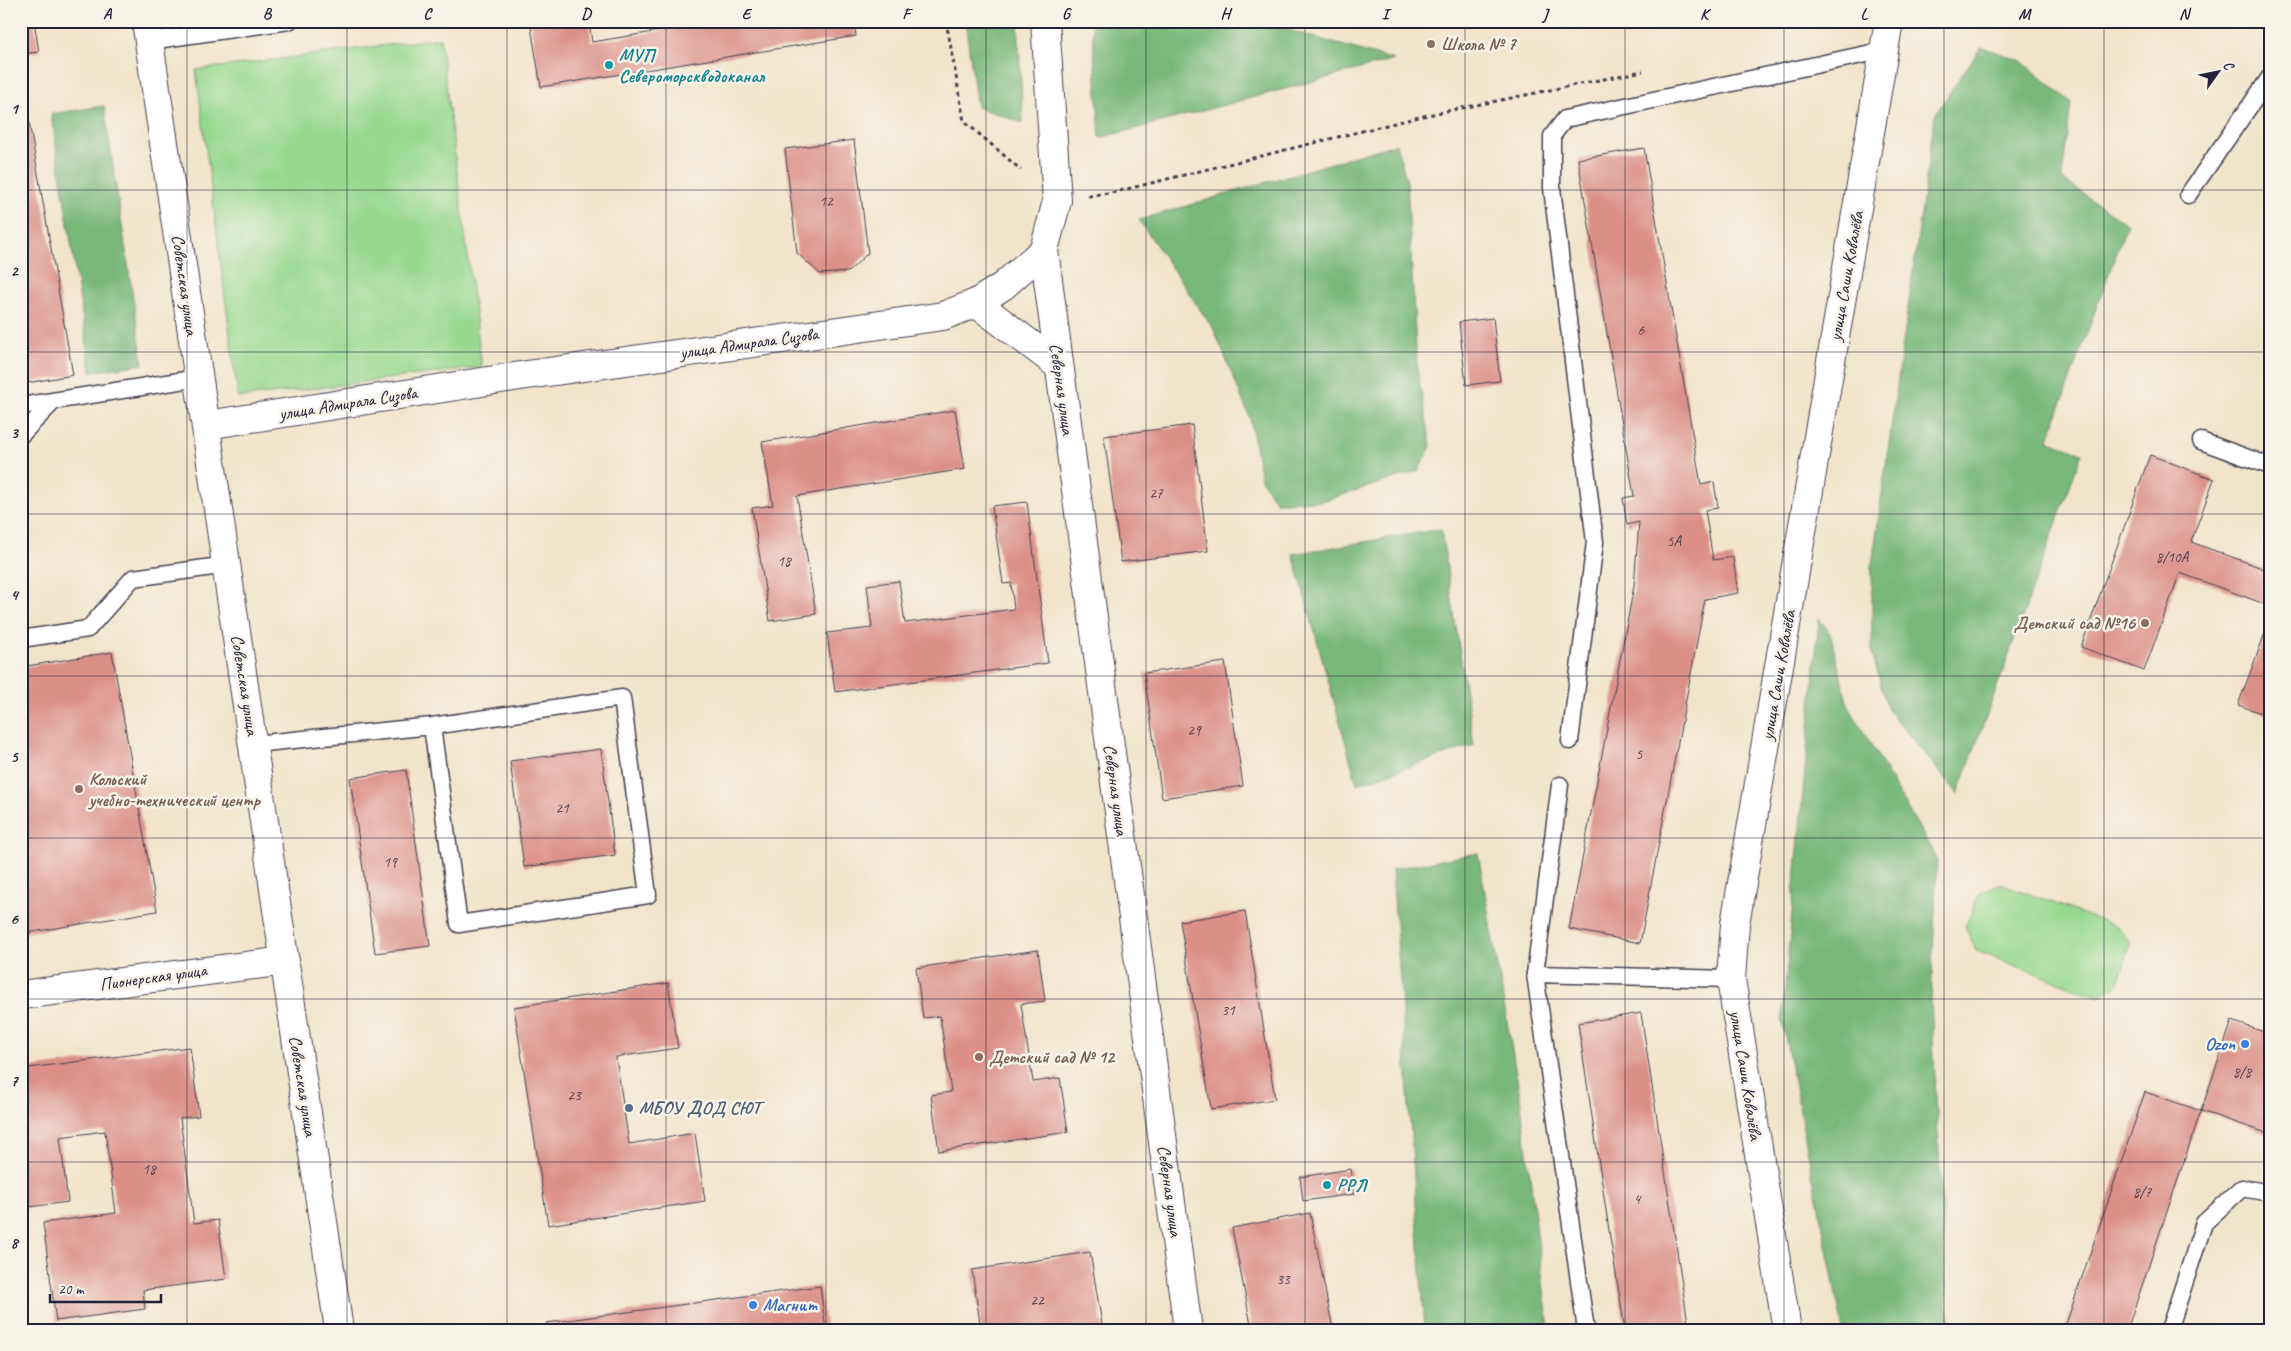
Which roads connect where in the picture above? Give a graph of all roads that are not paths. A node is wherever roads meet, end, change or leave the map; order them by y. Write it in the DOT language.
graph roads {
  1 [pos="289,21"];
  2 [pos="1045,21"];
  3 [pos="1889,21"];
  4 [pos="148,31"];
  5 [pos="1885,50"];
  6 [pos="2270,76"];
  7 [pos="2188,195"];
  8 [pos="1044,250"];
  9 [pos="976,303"];
  10 [pos="1058,365"];
  11 [pos="198,378"];
  12 [pos="52,402"];
  13 [pos="21,406"];
  14 [pos="206,425"];
  15 [pos="21,435"];
  16 [pos="2201,441"];
  17 [pos="2270,466"];
  18 [pos="227,565"];
  19 [pos="21,639"];
  20 [pos="432,726"];
  21 [pos="1570,741"];
  22 [pos="254,744"];
  23 [pos="1560,785"];
  24 [pos="285,962"];
  25 [pos="1535,974"];
  26 [pos="1731,979"];
  27 [pos="21,995"];
  28 [pos="2270,1193"];
  29 [pos="338,1330"];
  30 [pos="1188,1330"];
  31 [pos="1586,1330"];
  32 [pos="1787,1330"];
  33 [pos="2168,1330"];
  1 -- 4 [label="lane, Советская улица"];
  2 -- 8 [label="street"];
  3 -- 5 [label="street, улица Саши Ковалёва"];
  4 -- 11 [label="street, Советская улица"];
  5 -- 21 [label="lane"];
  5 -- 26 [label="street, улица Саши Ковалёва"];
  6 -- 7 [label="lane"];
  8 -- 9 [label="street, улица Адмирала Сизова"];
  8 -- 10 [label="street, Северная улица"];
  9 -- 10 [label="street"];
  9 -- 14 [label="street, улица Адмирала Сизова"];
  10 -- 30 [label="street, Северная улица"];
  11 -- 12 [label="lane"];
  11 -- 14 [label="street, Советская улица"];
  12 -- 13 [label="lane"];
  12 -- 15 [label="lane"];
  14 -- 18 [label="street, Советская улица"];
  16 -- 17 [label="lane"];
  18 -- 19 [label="lane"];
  18 -- 22 [label="street, Советская улица"];
  20 -- 20 [label="lane"];
  20 -- 22 [label="lane"];
  22 -- 24 [label="street, Советская улица"];
  23 -- 25 [label="lane"];
  24 -- 27 [label="street, Пионерская улица"];
  24 -- 29 [label="street, Советская улица"];
  25 -- 26 [label="lane"];
  25 -- 31 [label="lane"];
  26 -- 32 [label="street, улица Саши Ковалёва"];
  28 -- 33 [label="lane"];
}
